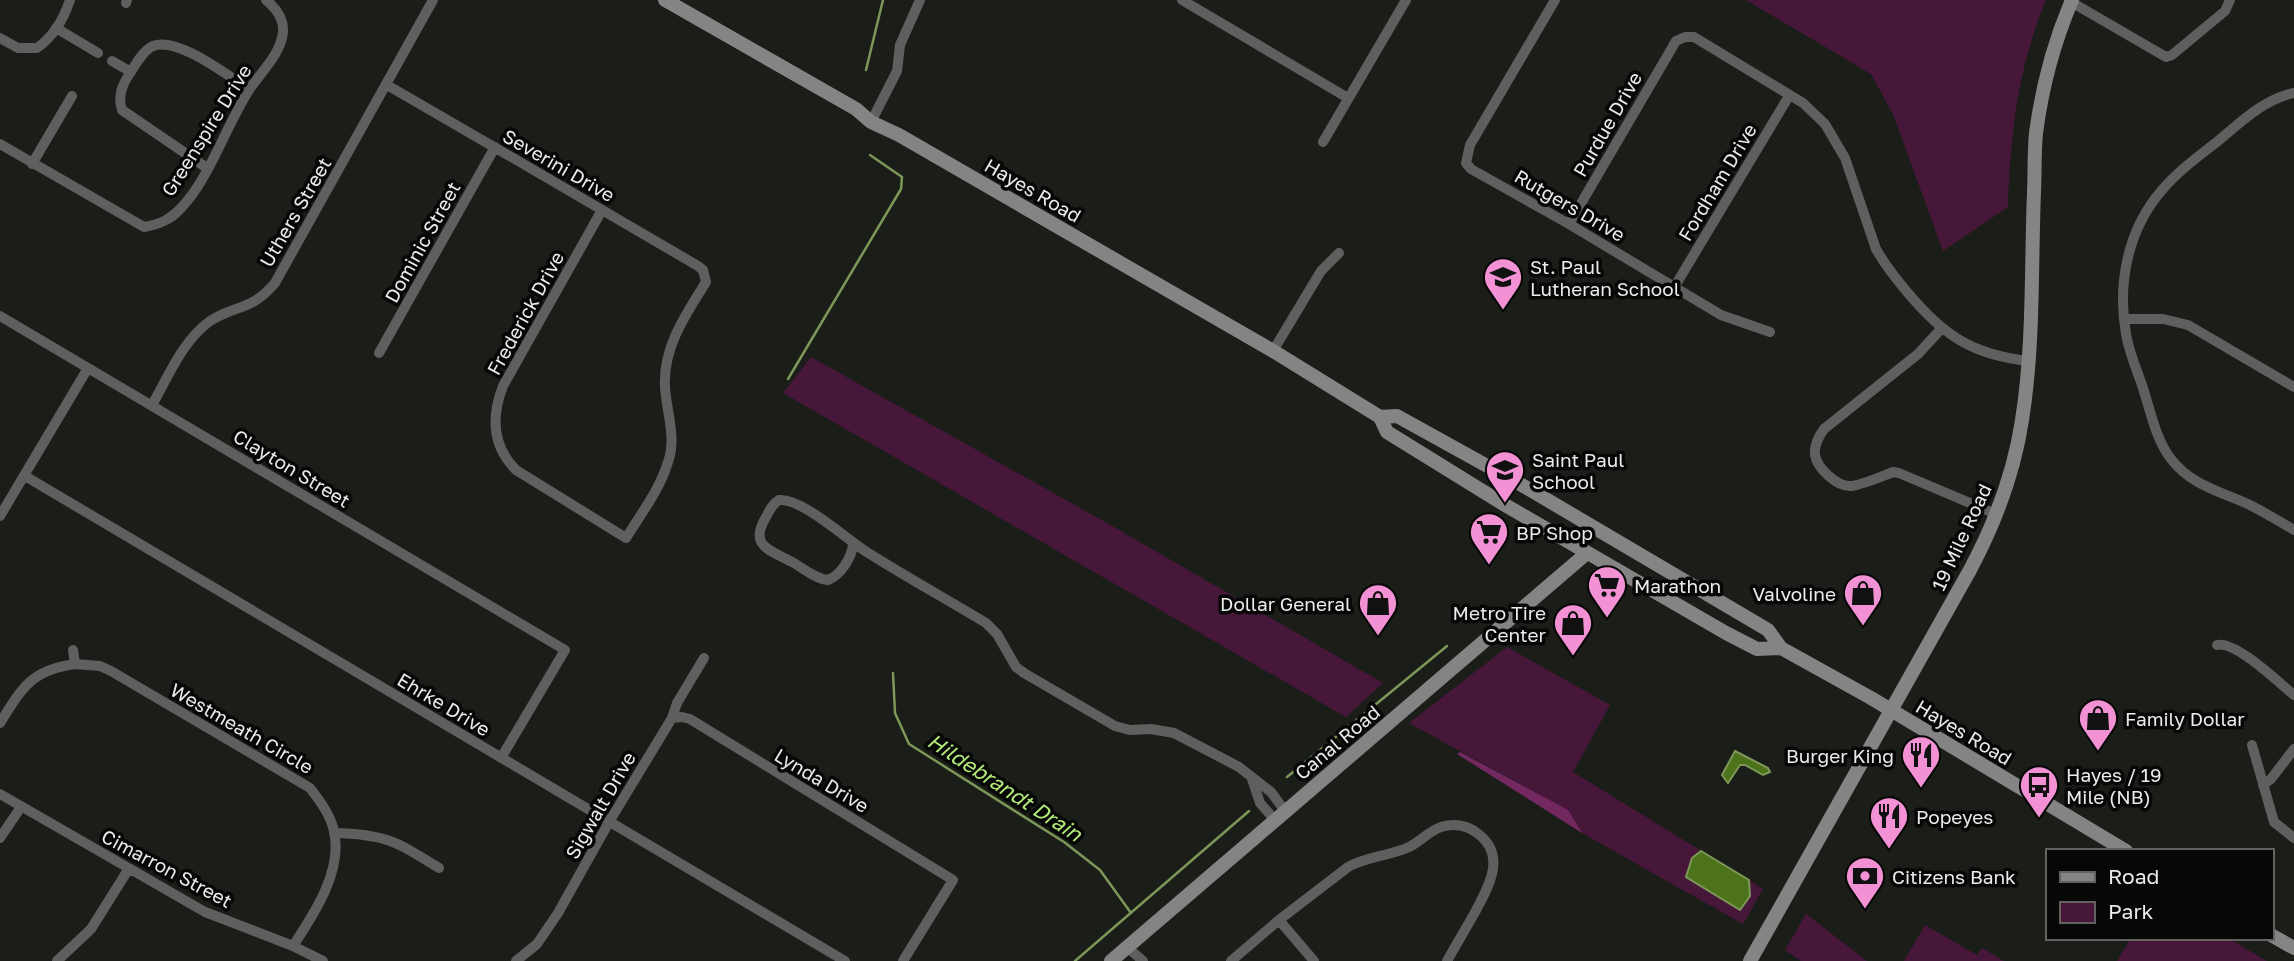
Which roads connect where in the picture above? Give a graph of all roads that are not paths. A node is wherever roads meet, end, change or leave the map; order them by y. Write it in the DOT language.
graph roads {
  1 [pos="70,0"];
  2 [pos="266,0"];
  3 [pos="433,0"];
  4 [pos="665,0"];
  5 [pos="920,0"];
  6 [pos="1182,0"];
  7 [pos="1406,0"];
  8 [pos="1555,0"];
  9 [pos="2230,0"];
  10 [pos="2072,1"];
  11 [pos="56,28"];
  12 [pos="0,38"];
  13 [pos="98,53"];
  14 [pos="112,61"];
  15 [pos="131,72"];
  16 [pos="387,85"];
  17 [pos="249,89"];
  18 [pos="2294,93"];
  19 [pos="72,96"];
  20 [pos="1789,96"];
  21 [pos="1348,98"];
  22 [pos="871,122"];
  23 [pos="1323,142"];
  24 [pos="0,144"];
  25 [pos="495,148"];
  26 [pos="33,163"];
  27 [pos="207,169"];
  28 [pos="602,210"];
  29 [pos="1569,224"];
  30 [pos="1339,253"];
  31 [pos="1675,286"];
  32 [pos="0,316"];
  33 [pos="2124,319"];
  34 [pos="1941,329"];
  35 [pos="1770,332"];
  36 [pos="1273,351"];
  37 [pos="379,353"];
  38 [pos="2029,361"];
  39 [pos="88,368"];
  40 [pos="2294,387"];
  41 [pos="152,405"];
  42 [pos="1380,417"];
  43 [pos="25,476"];
  44 [pos="1527,488"];
  45 [pos="1505,505"];
  46 [pos="1996,514"];
  47 [pos="0,516"];
  48 [pos="2294,530"];
  49 [pos="626,538"];
  50 [pos="853,544"];
  51 [pos="1587,553"];
  52 [pos="1671,571"];
  53 [pos="1655,592"];
  54 [pos="2217,645"];
  55 [pos="1781,648"];
  56 [pos="73,650"];
  57 [pos="705,658"];
  58 [pos="75,664"];
  59 [pos="2294,695"];
  60 [pos="1891,711"];
  61 [pos="672,718"];
  62 [pos="0,723"];
  63 [pos="2252,745"];
  64 [pos="2294,749"];
  65 [pos="502,758"];
  66 [pos="1252,779"];
  67 [pos="2263,785"];
  68 [pos="0,794"];
  69 [pos="21,807"];
  70 [pos="1280,816"];
  71 [pos="609,822"];
  72 [pos="334,833"];
  73 [pos="0,838"];
  74 [pos="2294,838"];
  75 [pos="2123,849"];
  76 [pos="439,868"];
  77 [pos="128,870"];
  78 [pos="1279,920"];
  79 [pos="2273,936"];
  80 [pos="293,946"];
  81 [pos="2294,948"];
  82 [pos="1120,956"];
  83 [pos="57,961"];
  84 [pos="323,961"];
  85 [pos="516,961"];
  86 [pos="845,961"];
  87 [pos="904,961"];
  88 [pos="1143,961"];
  89 [pos="1231,961"];
  90 [pos="1314,961"];
  91 [pos="1447,961"];
  92 [pos="1750,961"];
  1 -- 11 [label="street"];
  2 -- 17 [label="street, Greenspire Drive"];
  3 -- 16 [label="street, Uthers Street"];
  4 -- 22 [label="street, Hayes Road"];
  5 -- 22 [label="street"];
  6 -- 21 [label="street"];
  7 -- 21 [label="street"];
  8 -- 29 [label="street, Rutgers Drive"];
  9 -- 10 [label="street"];
  10 -- 38 [label="street, 19 Mile Road"];
  11 -- 12 [label="street"];
  11 -- 13 [label="street"];
  14 -- 15 [label="street"];
  15 -- 17 [label="street"];
  15 -- 27 [label="street"];
  16 -- 25 [label="street, Severini Drive"];
  16 -- 41 [label="street, Uthers Street"];
  17 -- 27 [label="street, Greenspire Drive"];
  18 -- 33 [label="street"];
  19 -- 26 [label="street"];
  20 -- 29 [label="street, Purdue Drive"];
  20 -- 31 [label="street, Fordham Drive"];
  20 -- 34 [label="street"];
  21 -- 23 [label="street"];
  22 -- 36 [label="street, Hayes Road"];
  24 -- 26 [label="street, Greenspire Drive"];
  25 -- 28 [label="street, Severini Drive"];
  25 -- 37 [label="street, Dominic Street"];
  26 -- 27 [label="street, Greenspire Drive"];
  28 -- 49 [label="street, Severini Drive"];
  28 -- 49 [label="street, Frederick Drive"];
  29 -- 31 [label="street, Rutgers Drive"];
  30 -- 36 [label="street"];
  31 -- 35 [label="street, Rutgers Drive"];
  32 -- 39 [label="street, Clayton Street"];
  33 -- 40 [label="street"];
  33 -- 48 [label="street"];
  34 -- 38 [label="street"];
  34 -- 46 [label="street"];
  36 -- 42 [label="street, Hayes Road"];
  38 -- 46 [label="street, 19 Mile Road"];
  39 -- 41 [label="street, Clayton Street"];
  39 -- 43 [label="street"];
  41 -- 65 [label="street, Clayton Street"];
  42 -- 44 [label="street, Hayes Road"];
  42 -- 45 [label="street, Hayes Road"];
  43 -- 47 [label="street"];
  43 -- 65 [label="street, Ehrke Drive"];
  44 -- 45 [label="street"];
  44 -- 52 [label="street, Hayes Road"];
  45 -- 51 [label="street, Hayes Road"];
  46 -- 60 [label="street, 19 Mile Road"];
  50 -- 50 [label="street"];
  50 -- 66 [label="street"];
  51 -- 53 [label="street, Hayes Road"];
  51 -- 70 [label="street, Canal Road"];
  52 -- 53 [label="street"];
  52 -- 55 [label="street, Hayes Road"];
  53 -- 55 [label="street, Hayes Road"];
  54 -- 59 [label="street"];
  55 -- 60 [label="street, Hayes Road"];
  56 -- 58 [label="street"];
  57 -- 61 [label="street, Sigwalt Drive"];
  58 -- 62 [label="street, Westmeath Circle"];
  58 -- 72 [label="street, Westmeath Circle"];
  60 -- 75 [label="street, Hayes Road"];
  60 -- 92 [label="street, 19 Mile Road"];
  61 -- 71 [label="street, Sigwalt Drive"];
  61 -- 87 [label="street, Lynda Drive"];
  63 -- 67 [label="street"];
  64 -- 67 [label="street"];
  65 -- 71 [label="street, Ehrke Drive"];
  66 -- 70 [label="street"];
  66 -- 70 [label="street"];
  67 -- 74 [label="street"];
  68 -- 69 [label="street, Cimarron Street"];
  69 -- 73 [label="street"];
  69 -- 77 [label="street, Cimarron Street"];
  70 -- 82 [label="street, Canal Road"];
  71 -- 85 [label="street, Sigwalt Drive"];
  71 -- 86 [label="street, Ehrke Drive"];
  72 -- 76 [label="street"];
  72 -- 80 [label="street, Westmeath Circle"];
  77 -- 80 [label="street, Cimarron Street"];
  77 -- 83 [label="street"];
  78 -- 89 [label="street"];
  78 -- 90 [label="street"];
  78 -- 91 [label="street"];
  79 -- 81 [label="street"];
  80 -- 84 [label="street, Cimarron Street"];
  82 -- 88 [label="street"];
}
